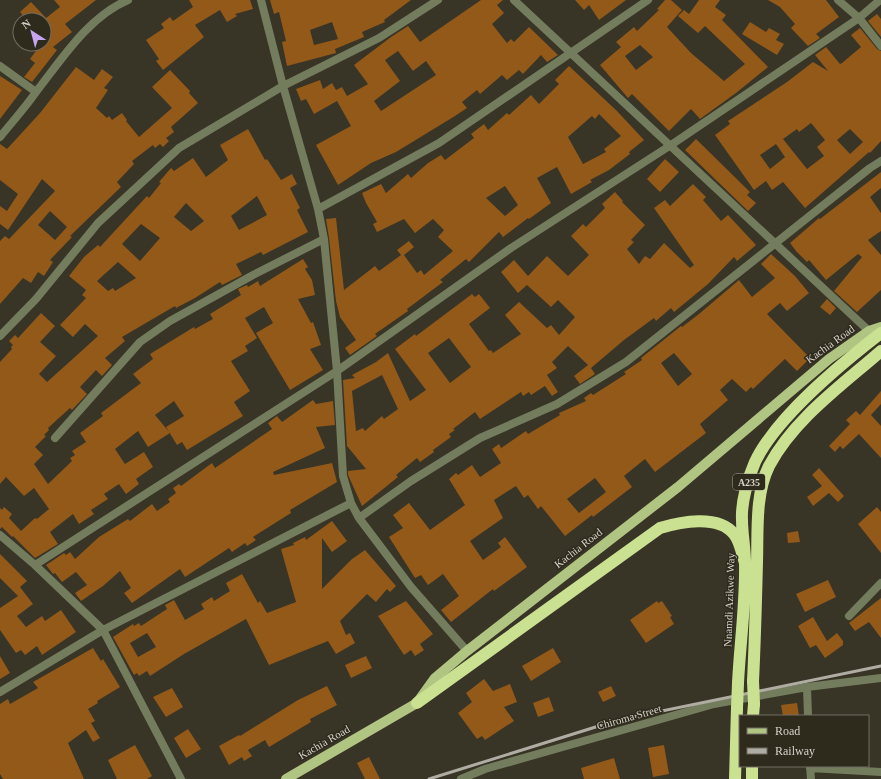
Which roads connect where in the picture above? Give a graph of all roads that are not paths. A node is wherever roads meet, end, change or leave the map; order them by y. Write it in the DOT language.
graph roads {
  1 [pos="128,0"];
  2 [pos="261,0"];
  3 [pos="438,0"];
  4 [pos="514,0"];
  5 [pos="648,0"];
  6 [pos="838,0"];
  7 [pos="880,0"];
  8 [pos="859,18"];
  9 [pos="881,46"];
  10 [pos="572,53"];
  11 [pos="0,66"];
  12 [pos="283,86"];
  13 [pos="36,92"];
  14 [pos="0,138"];
  15 [pos="671,145"];
  16 [pos="881,161"];
  17 [pos="318,209"];
  18 [pos="324,239"];
  19 [pos="774,243"];
  20 [pos="881,327"];
  21 [pos="875,332"];
  22 [pos="0,336"];
  23 [pos="881,351"];
  24 [pos="337,371"];
  25 [pos="55,438"];
  26 [pos="351,504"];
  27 [pos="359,518"];
  28 [pos="0,535"];
  29 [pos="745,563"];
  30 [pos="35,565"];
  31 [pos="881,583"];
  32 [pos="849,616"];
  33 [pos="103,630"];
  34 [pos="467,651"];
  35 [pos="881,678"];
  36 [pos="807,687"];
  37 [pos="0,692"];
  38 [pos="417,703"];
  39 [pos="753,710"];
  40 [pos="808,715"];
  41 [pos="752,767"];
  42 [pos="810,767"];
  43 [pos="881,772"];
  44 [pos="181,779"];
  45 [pos="286,779"];
  46 [pos="461,779"];
  47 [pos="735,779"];
  48 [pos="752,779"];
  49 [pos="810,779"];
  1 -- 13 [label="street"];
  2 -- 12 [label="street"];
  3 -- 12 [label="street"];
  4 -- 10 [label="street"];
  5 -- 10 [label="street"];
  6 -- 8 [label="street"];
  7 -- 8 [label="street"];
  8 -- 9 [label="street"];
  8 -- 15 [label="street"];
  10 -- 15 [label="street"];
  10 -- 17 [label="street"];
  11 -- 13 [label="street"];
  12 -- 17 [label="street"];
  12 -- 22 [label="street"];
  13 -- 14 [label="street"];
  15 -- 19 [label="street"];
  15 -- 24 [label="street"];
  16 -- 19 [label="street"];
  17 -- 18 [label="street"];
  18 -- 24 [label="street"];
  18 -- 25 [label="street"];
  19 -- 21 [label="street"];
  19 -- 27 [label="street"];
  20 -- 21 [label="main road, Kachia Road"];
  21 -- 29 [label="highway, Nnamdi Azikwe Way / A235"];
  21 -- 34 [label="main road, Kachia Road"];
  23 -- 39 [label="highway, A235, bridge"];
  24 -- 26 [label="street"];
  24 -- 30 [label="street"];
  26 -- 27 [label="street"];
  26 -- 33 [label="street"];
  27 -- 34 [label="street"];
  28 -- 30 [label="street"];
  29 -- 38 [label="highway"];
  29 -- 47 [label="highway, Nnamdi Azikwe Way / A235, bridge"];
  30 -- 33 [label="street"];
  31 -- 32 [label="street"];
  33 -- 37 [label="street"];
  33 -- 44 [label="street"];
  34 -- 38 [label="main road, Kachia Road"];
  35 -- 36 [label="street, Chiroma Street"];
  36 -- 40 [label="street"];
  36 -- 46 [label="street, Chiroma Street"];
  38 -- 45 [label="main road, Kachia Road"];
  41 -- 48 [label="highway"];
  42 -- 43 [label="street"];
  42 -- 49 [label="street"];
}
